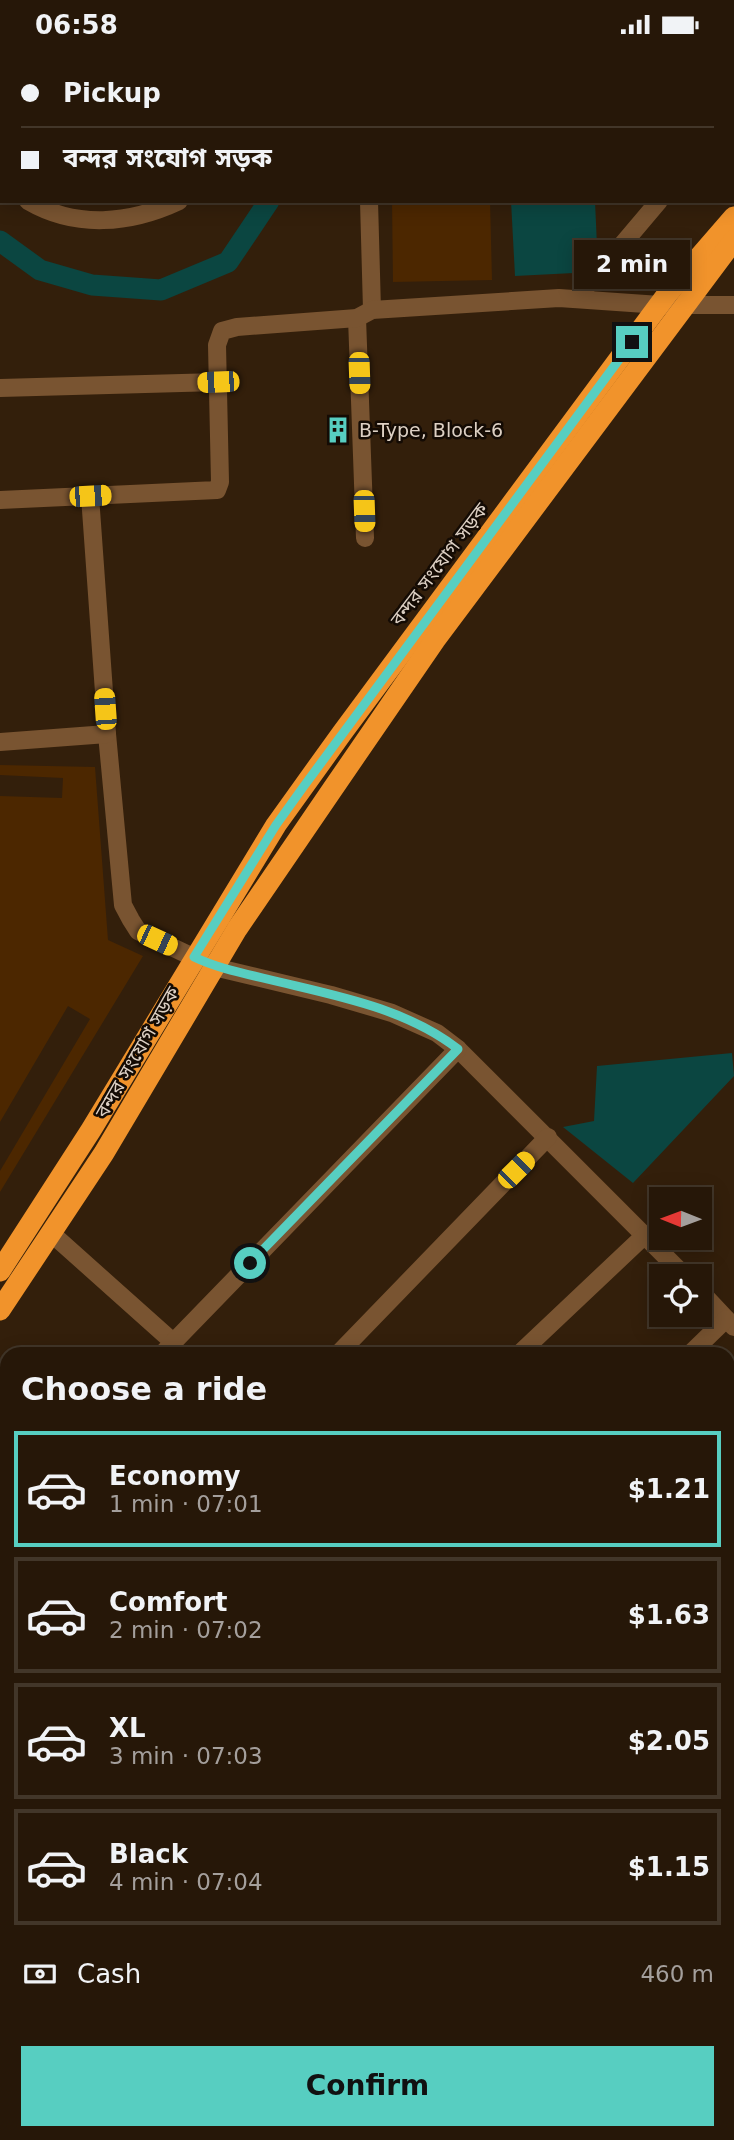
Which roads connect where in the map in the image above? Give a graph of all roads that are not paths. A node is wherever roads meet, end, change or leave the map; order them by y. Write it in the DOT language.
graph roads {
  1 [pos="32,203"];
  2 [pos="169,203"];
  3 [pos="369,203"];
  4 [pos="657,203"];
  5 [pos="148,207"];
  6 [pos="734,217"];
  7 [pos="734,240"];
  8 [pos="577,298"];
  9 [pos="660,305"];
  10 [pos="684,305"];
  11 [pos="734,305"];
  12 [pos="364,314"];
  13 [pos="218,382"];
  14 [pos="0,388"];
  15 [pos="90,496"];
  16 [pos="0,500"];
  17 [pos="365,538"];
  18 [pos="107,734"];
  19 [pos="0,742"];
  20 [pos="194,957"];
  21 [pos="214,967"];
  22 [pos="458,1049"];
  23 [pos="548,1137"];
  24 [pos="51,1233"];
  25 [pos="646,1235"];
  26 [pos="674,1264"];
  27 [pos="0,1271"];
  28 [pos="712,1304"];
  29 [pos="0,1310"];
  30 [pos="730,1323"];
  31 [pos="166,1347"];
  32 [pos="168,1347"];
  33 [pos="345,1347"];
  34 [pos="527,1347"];
  35 [pos="699,1347"];
  1 -- 5 [label="street"];
  2 -- 5 [label="street"];
  3 -- 12 [label="street"];
  4 -- 8 [label="street"];
  6 -- 9 [label="highway, বন্দর সংযোগ সড়ক"];
  7 -- 10 [label="highway, বন্দর সংযোগ সড়ক"];
  8 -- 9 [label="street"];
  8 -- 12 [label="street"];
  9 -- 10 [label="street"];
  9 -- 20 [label="highway, বন্দর সংযোগ সড়ক"];
  10 -- 11 [label="street"];
  10 -- 21 [label="highway, বন্দর সংযোগ সড়ক"];
  12 -- 13 [label="street"];
  12 -- 17 [label="street"];
  13 -- 14 [label="street"];
  13 -- 15 [label="street"];
  15 -- 16 [label="street"];
  15 -- 18 [label="street"];
  18 -- 19 [label="street"];
  18 -- 20 [label="street"];
  20 -- 21 [label="street"];
  20 -- 27 [label="highway, বন্দর সংযোগ সড়ক"];
  21 -- 22 [label="street"];
  21 -- 24 [label="highway, বন্দর সংযোগ সড়ক"];
  22 -- 23 [label="street"];
  22 -- 32 [label="street"];
  23 -- 25 [label="street"];
  23 -- 33 [label="street"];
  24 -- 29 [label="highway, বন্দর সংযোগ সড়ক"];
  24 -- 31 [label="street"];
  25 -- 26 [label="street"];
  25 -- 34 [label="street"];
  28 -- 30 [label="street"];
  30 -- 35 [label="street"];
}
